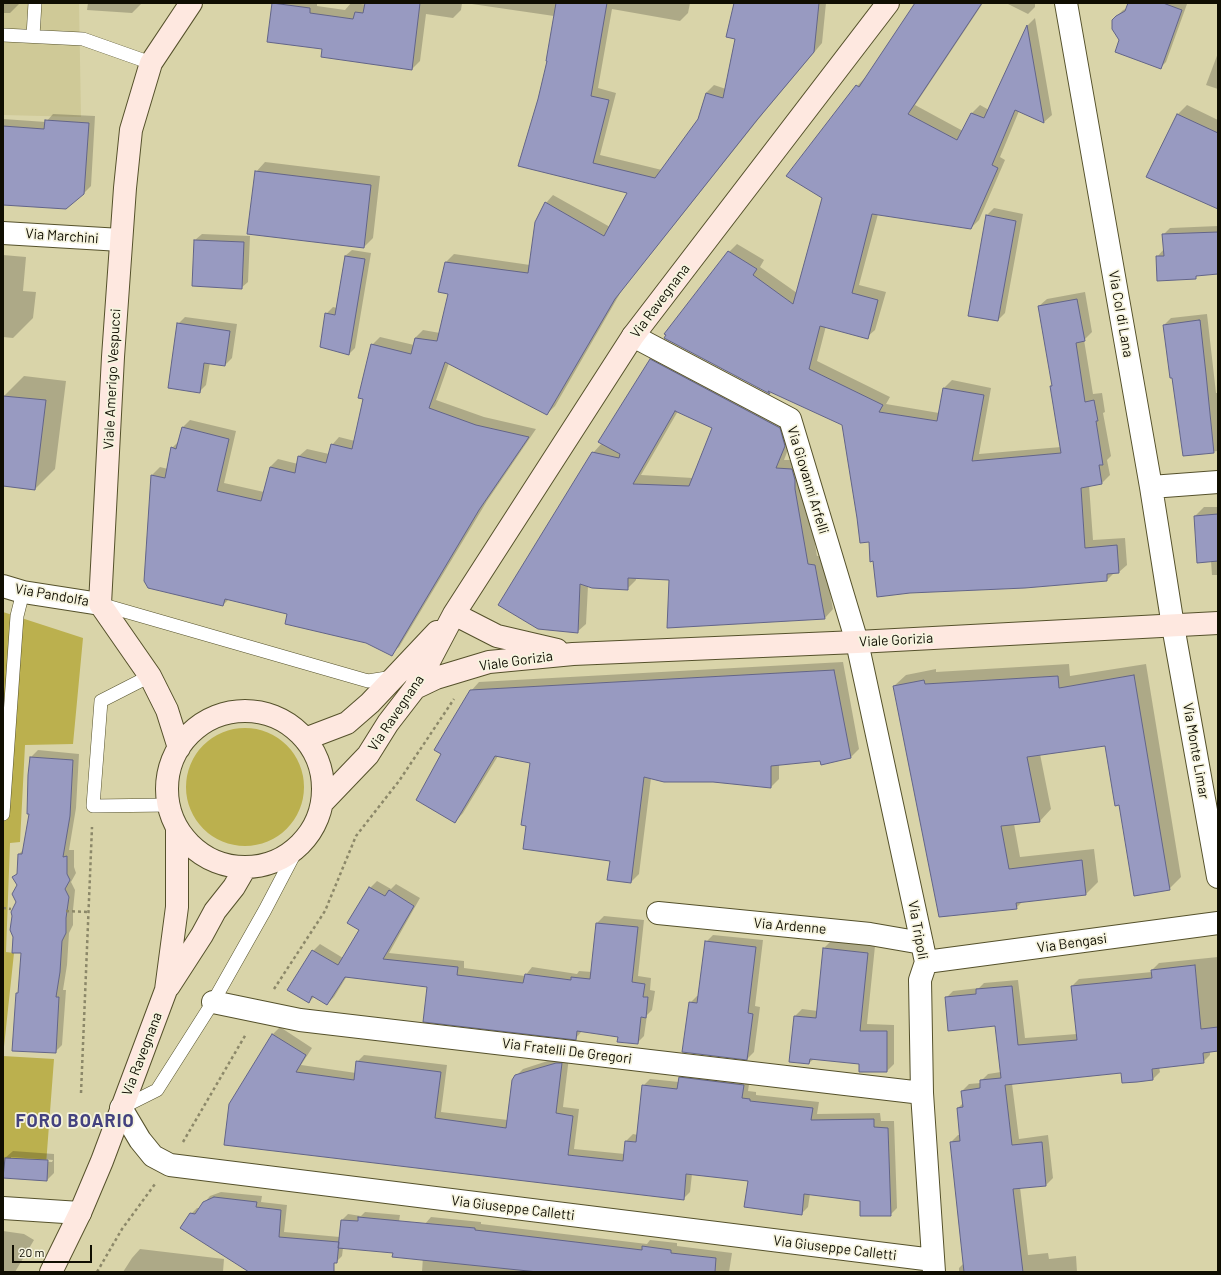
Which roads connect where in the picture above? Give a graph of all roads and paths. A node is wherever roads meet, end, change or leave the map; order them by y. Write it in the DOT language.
graph roads {
  1 [pos="35,3"];
  2 [pos="191,3"];
  3 [pos="888,3"];
  4 [pos="1066,3"];
  5 [pos="3,35"];
  6 [pos="34,36"];
  7 [pos="151,63"];
  8 [pos="3,232"];
  9 [pos="121,240"];
  10 [pos="633,336"];
  11 [pos="1218,482"];
  12 [pos="1151,487"];
  13 [pos="13,589"];
  14 [pos="100,604"];
  15 [pos="454,614"];
  16 [pos="1218,623"];
  17 [pos="1173,626"];
  18 [pos="857,642"];
  19 [pos="573,654"];
  20 [pos="150,676"];
  21 [pos="394,677"];
  22 [pos="415,688"];
  23 [pos="305,739"];
  24 [pos="179,748"];
  25 [pos="323,802"];
  26 [pos="168,805"];
  27 [pos="93,806"];
  28 [pos="3,814"];
  29 [pos="177,828"];
  30 [pos="296,849"];
  31 [pos="245,868"];
  32 [pos="1218,877"];
  33 [pos="3,908"];
  34 [pos="11,909"];
  35 [pos="66,911"];
  36 [pos="88,912"];
  37 [pos="658,913"];
  38 [pos="1218,923"];
  39 [pos="924,953"];
  40 [pos="166,990"];
  41 [pos="213,1002"];
  42 [pos="81,1093"];
  43 [pos="922,1093"];
  44 [pos="121,1108"];
  45 [pos="3,1208"];
  46 [pos="80,1213"];
  47 [pos="933,1266"];
  48 [pos="51,1272"];
  1 -- 6 [label="lane"];
  2 -- 7 [label="main road, Viale Amerigo Vespucci"];
  3 -- 10 [label="main road, Via Ravegnana"];
  4 -- 12 [label="street, Via Col di Lana"];
  5 -- 6 [label="lane"];
  6 -- 7 [label="lane"];
  7 -- 9 [label="main road, Viale Amerigo Vespucci"];
  8 -- 9 [label="street, Via Marchini"];
  9 -- 14 [label="main road, Viale Amerigo Vespucci"];
  10 -- 15 [label="main road, Via Ravegnana"];
  10 -- 18 [label="street, Via Giovanni Arfelli"];
  11 -- 12 [label="street"];
  12 -- 17 [label="street, Via Col di Lana"];
  13 -- 14 [label="street, Via Pandolfa"];
  13 -- 28 [label="lane"];
  14 -- 20 [label="main road"];
  14 -- 21 [label="lane"];
  15 -- 19 [label="main road, Viale Gorizia"];
  15 -- 21 [label="main road, Via Ravegnana"];
  15 -- 22 [label="main road, Via Ravegnana"];
  16 -- 17 [label="main road, Viale Gorizia"];
  17 -- 18 [label="main road, Viale Gorizia"];
  17 -- 32 [label="street, Via Monte Limar"];
  18 -- 19 [label="main road, Viale Gorizia"];
  18 -- 39 [label="street, Via Tripoli"];
  19 -- 22 [label="main road, Viale Gorizia"];
  20 -- 24 [label="main road"];
  20 -- 27 [label="lane"];
  21 -- 23 [label="main road, Via Ravegnana"];
  22 -- 25 [label="main road, Via Ravegnana"];
  23 -- 24 [label="main road"];
  23 -- 25 [label="main road"];
  24 -- 26 [label="main road"];
  25 -- 30 [label="main road"];
  26 -- 27 [label="lane"];
  26 -- 29 [label="main road"];
  27 -- 36 [label="path"];
  29 -- 31 [label="main road"];
  29 -- 40 [label="main road, Via Ravegnana"];
  30 -- 31 [label="main road"];
  30 -- 41 [label="lane"];
  31 -- 40 [label="main road, Via Ravegnana"];
  33 -- 34 [label="path"];
  35 -- 36 [label="path"];
  36 -- 42 [label="path"];
  37 -- 39 [label="street, Via Ardenne"];
  38 -- 39 [label="street, Via Bengasi"];
  39 -- 43 [label="street, Via Tripoli"];
  40 -- 44 [label="main road, Via Ravegnana"];
  41 -- 43 [label="street, Via Fratelli De Gregori"];
  41 -- 44 [label="lane"];
  43 -- 47 [label="street, Via Tripoli"];
  44 -- 46 [label="main road, Via Ravegnana"];
  44 -- 47 [label="street, Via Giuseppe Calletti"];
  45 -- 46 [label="street"];
  46 -- 48 [label="main road, Via Ravegnana"];
}
